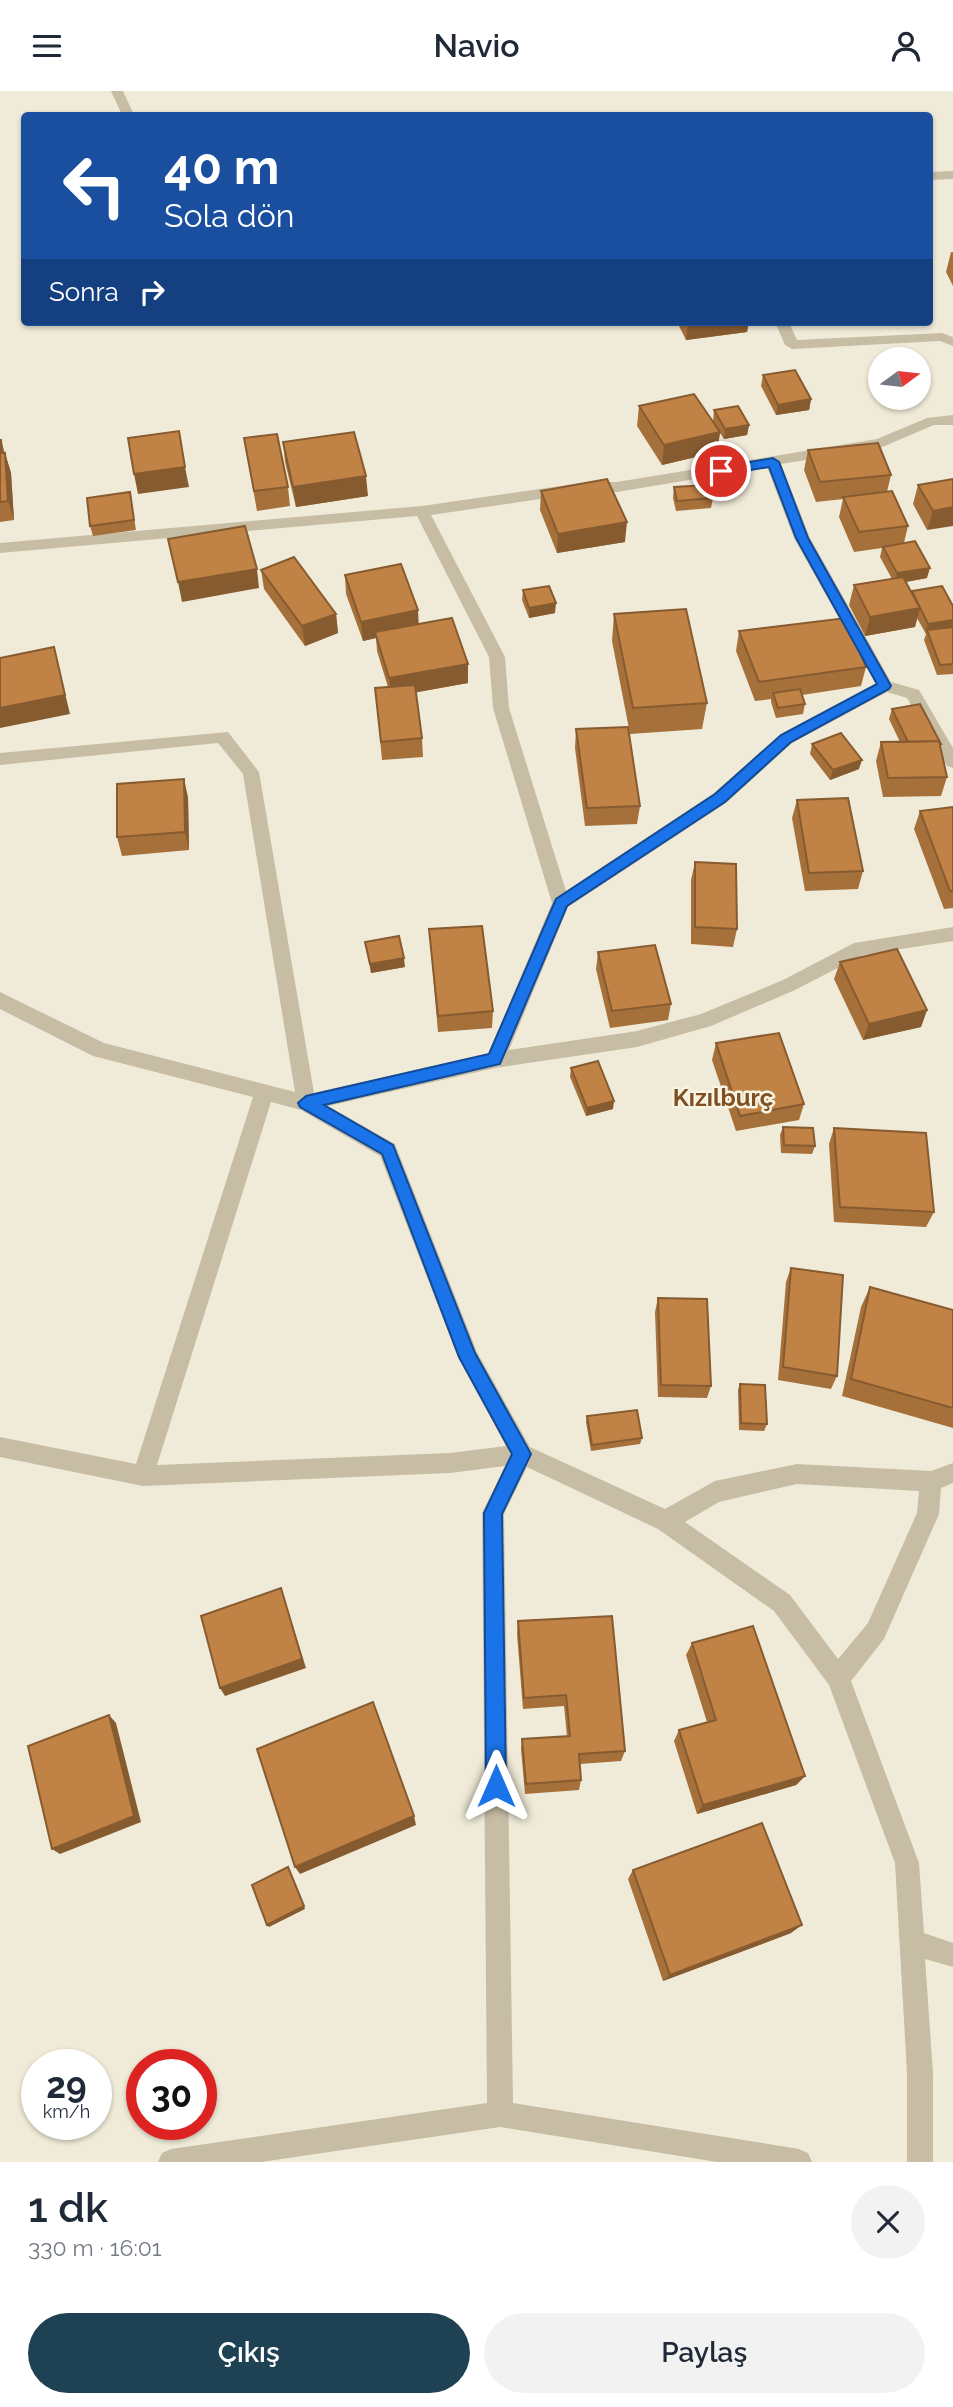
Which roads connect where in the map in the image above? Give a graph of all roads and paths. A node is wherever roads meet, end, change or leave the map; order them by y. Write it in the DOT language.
graph roads {
  1 [pos="117,91"];
  2 [pos="127,112"];
  3 [pos="933,176"];
  4 [pos="953,176"];
  5 [pos="784,326"];
  6 [pos="953,342"];
  7 [pos="953,420"];
  8 [pos="773,462"];
  9 [pos="422,511"];
  10 [pos="0,548"];
  11 [pos="885,686"];
  12 [pos="0,759"];
  13 [pos="953,762"];
  14 [pos="561,903"];
  15 [pos="953,934"];
  16 [pos="0,1000"];
  17 [pos="495,1060"];
  18 [pos="264,1094"];
  19 [pos="306,1103"];
  20 [pos="0,1447"];
  21 [pos="522,1454"];
  22 [pos="953,1473"];
  23 [pos="143,1476"];
  24 [pos="931,1481"];
  25 [pos="666,1521"];
  26 [pos="838,1678"];
  27 [pos="912,1942"];
  28 [pos="953,1955"];
  29 [pos="500,2114"];
  30 [pos="171,2162"];
  31 [pos="799,2162"];
  32 [pos="920,2162"];
  1 -- 2 [label="street"];
  3 -- 4 [label="street"];
  5 -- 6 [label="street"];
  7 -- 8 [label="street"];
  8 -- 9 [label="street"];
  8 -- 11 [label="street"];
  9 -- 10 [label="street"];
  9 -- 14 [label="street"];
  11 -- 13 [label="street"];
  11 -- 14 [label="street"];
  12 -- 19 [label="street"];
  14 -- 17 [label="street"];
  15 -- 17 [label="street"];
  16 -- 18 [label="street"];
  17 -- 19 [label="street"];
  18 -- 19 [label="street"];
  18 -- 23 [label="street"];
  19 -- 21 [label="street"];
  20 -- 23 [label="street"];
  21 -- 23 [label="street"];
  21 -- 25 [label="street"];
  21 -- 29 [label="street"];
  22 -- 24 [label="street"];
  24 -- 25 [label="street"];
  24 -- 26 [label="street"];
  25 -- 26 [label="street"];
  26 -- 27 [label="street"];
  27 -- 28 [label="street"];
  27 -- 32 [label="street"];
  29 -- 30 [label="street"];
  29 -- 31 [label="street"];
}
